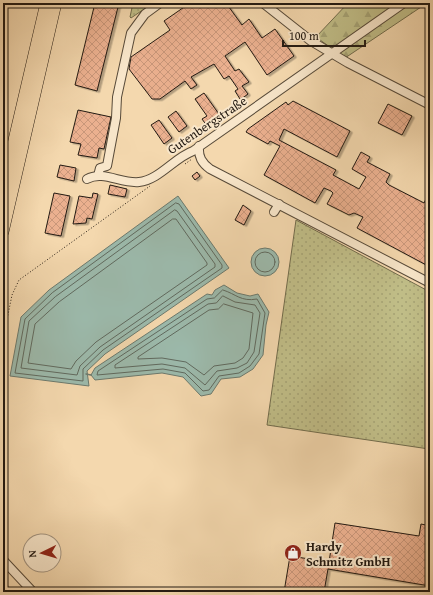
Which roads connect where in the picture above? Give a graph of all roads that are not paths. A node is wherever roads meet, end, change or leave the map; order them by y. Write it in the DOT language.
graph roads {
  1 [pos="46,3"];
  2 [pos="56,3"];
  3 [pos="160,3"];
  4 [pos="263,3"];
  5 [pos="404,3"];
  6 [pos="331,54"];
  7 [pos="430,105"];
  8 [pos="199,150"];
  9 [pos="98,176"];
  10 [pos="87,179"];
  11 [pos="3,186"];
  12 [pos="282,206"];
  13 [pos="274,212"];
  14 [pos="3,232"];
  15 [pos="430,283"];
  16 [pos="3,560"];
  17 [pos="33,592"];
  1 -- 11 [label="highway"];
  2 -- 14 [label="highway"];
  3 -- 9 [label="street"];
  4 -- 6 [label="street"];
  5 -- 6 [label="street, Gutenbergstraße"];
  6 -- 7 [label="street"];
  6 -- 8 [label="street, Gutenbergstraße"];
  8 -- 9 [label="street, Gutenbergstraße"];
  8 -- 12 [label="street"];
  9 -- 10 [label="street, Gutenbergstraße"];
  12 -- 13 [label="street"];
  12 -- 15 [label="street"];
  16 -- 17 [label="street"];
}
